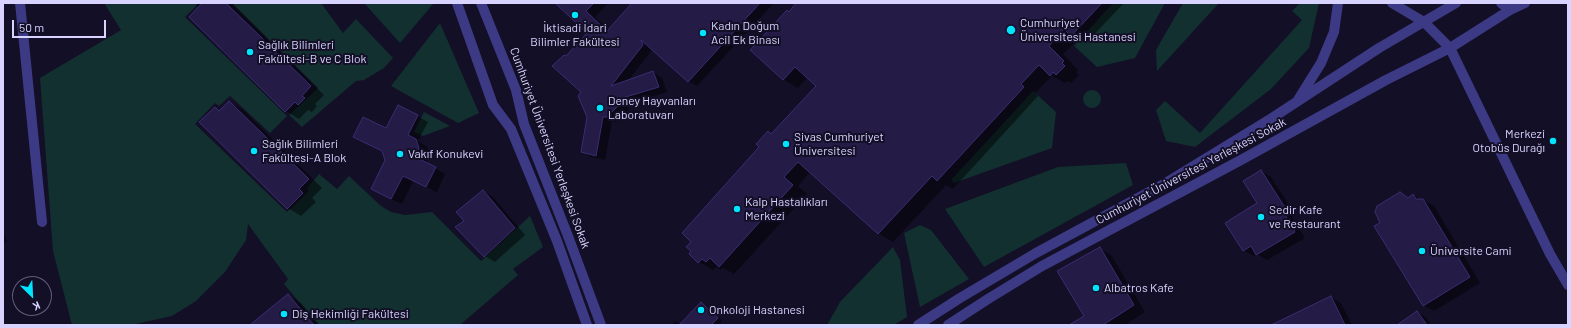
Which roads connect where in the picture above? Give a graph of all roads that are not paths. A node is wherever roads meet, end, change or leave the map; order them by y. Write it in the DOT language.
graph roads {
  1 [pos="20,3"];
  2 [pos="456,3"];
  3 [pos="481,3"];
  4 [pos="1338,3"];
  5 [pos="1392,3"];
  6 [pos="1456,3"];
  7 [pos="1501,3"];
  8 [pos="1525,3"];
  9 [pos="1510,10"];
  10 [pos="1424,22"];
  11 [pos="1450,48"];
  12 [pos="1297,102"];
  13 [pos="42,222"];
  14 [pos="1568,285"];
  15 [pos="587,325"];
  16 [pos="601,325"];
  17 [pos="918,325"];
  18 [pos="948,325"];
  1 -- 13 [label="street"];
  2 -- 15 [label="street, Cumhuriyet Üniversitesi Yerleşkesi Sokak"];
  3 -- 16 [label="street, Cumhuriyet Üniversitesi Yerleşkesi Sokak"];
  4 -- 12 [label="street, Cumhuriyet Üniversitesi Yerleşkesi Sokak"];
  5 -- 10 [label="street"];
  6 -- 10 [label="street, Cumhuriyet Üniversitesi Yerleşkesi Sokak"];
  7 -- 9 [label="street"];
  8 -- 9 [label="street, Cumhuriyet Üniversitesi Yerleşkesi Sokak"];
  9 -- 11 [label="street, Cumhuriyet Üniversitesi Yerleşkesi Sokak"];
  10 -- 11 [label="street"];
  10 -- 12 [label="street, Cumhuriyet Üniversitesi Yerleşkesi Sokak"];
  11 -- 14 [label="street"];
  11 -- 18 [label="street, Cumhuriyet Üniversitesi Yerleşkesi Sokak"];
  12 -- 17 [label="street, Cumhuriyet Üniversitesi Yerleşkesi Sokak"];
}
